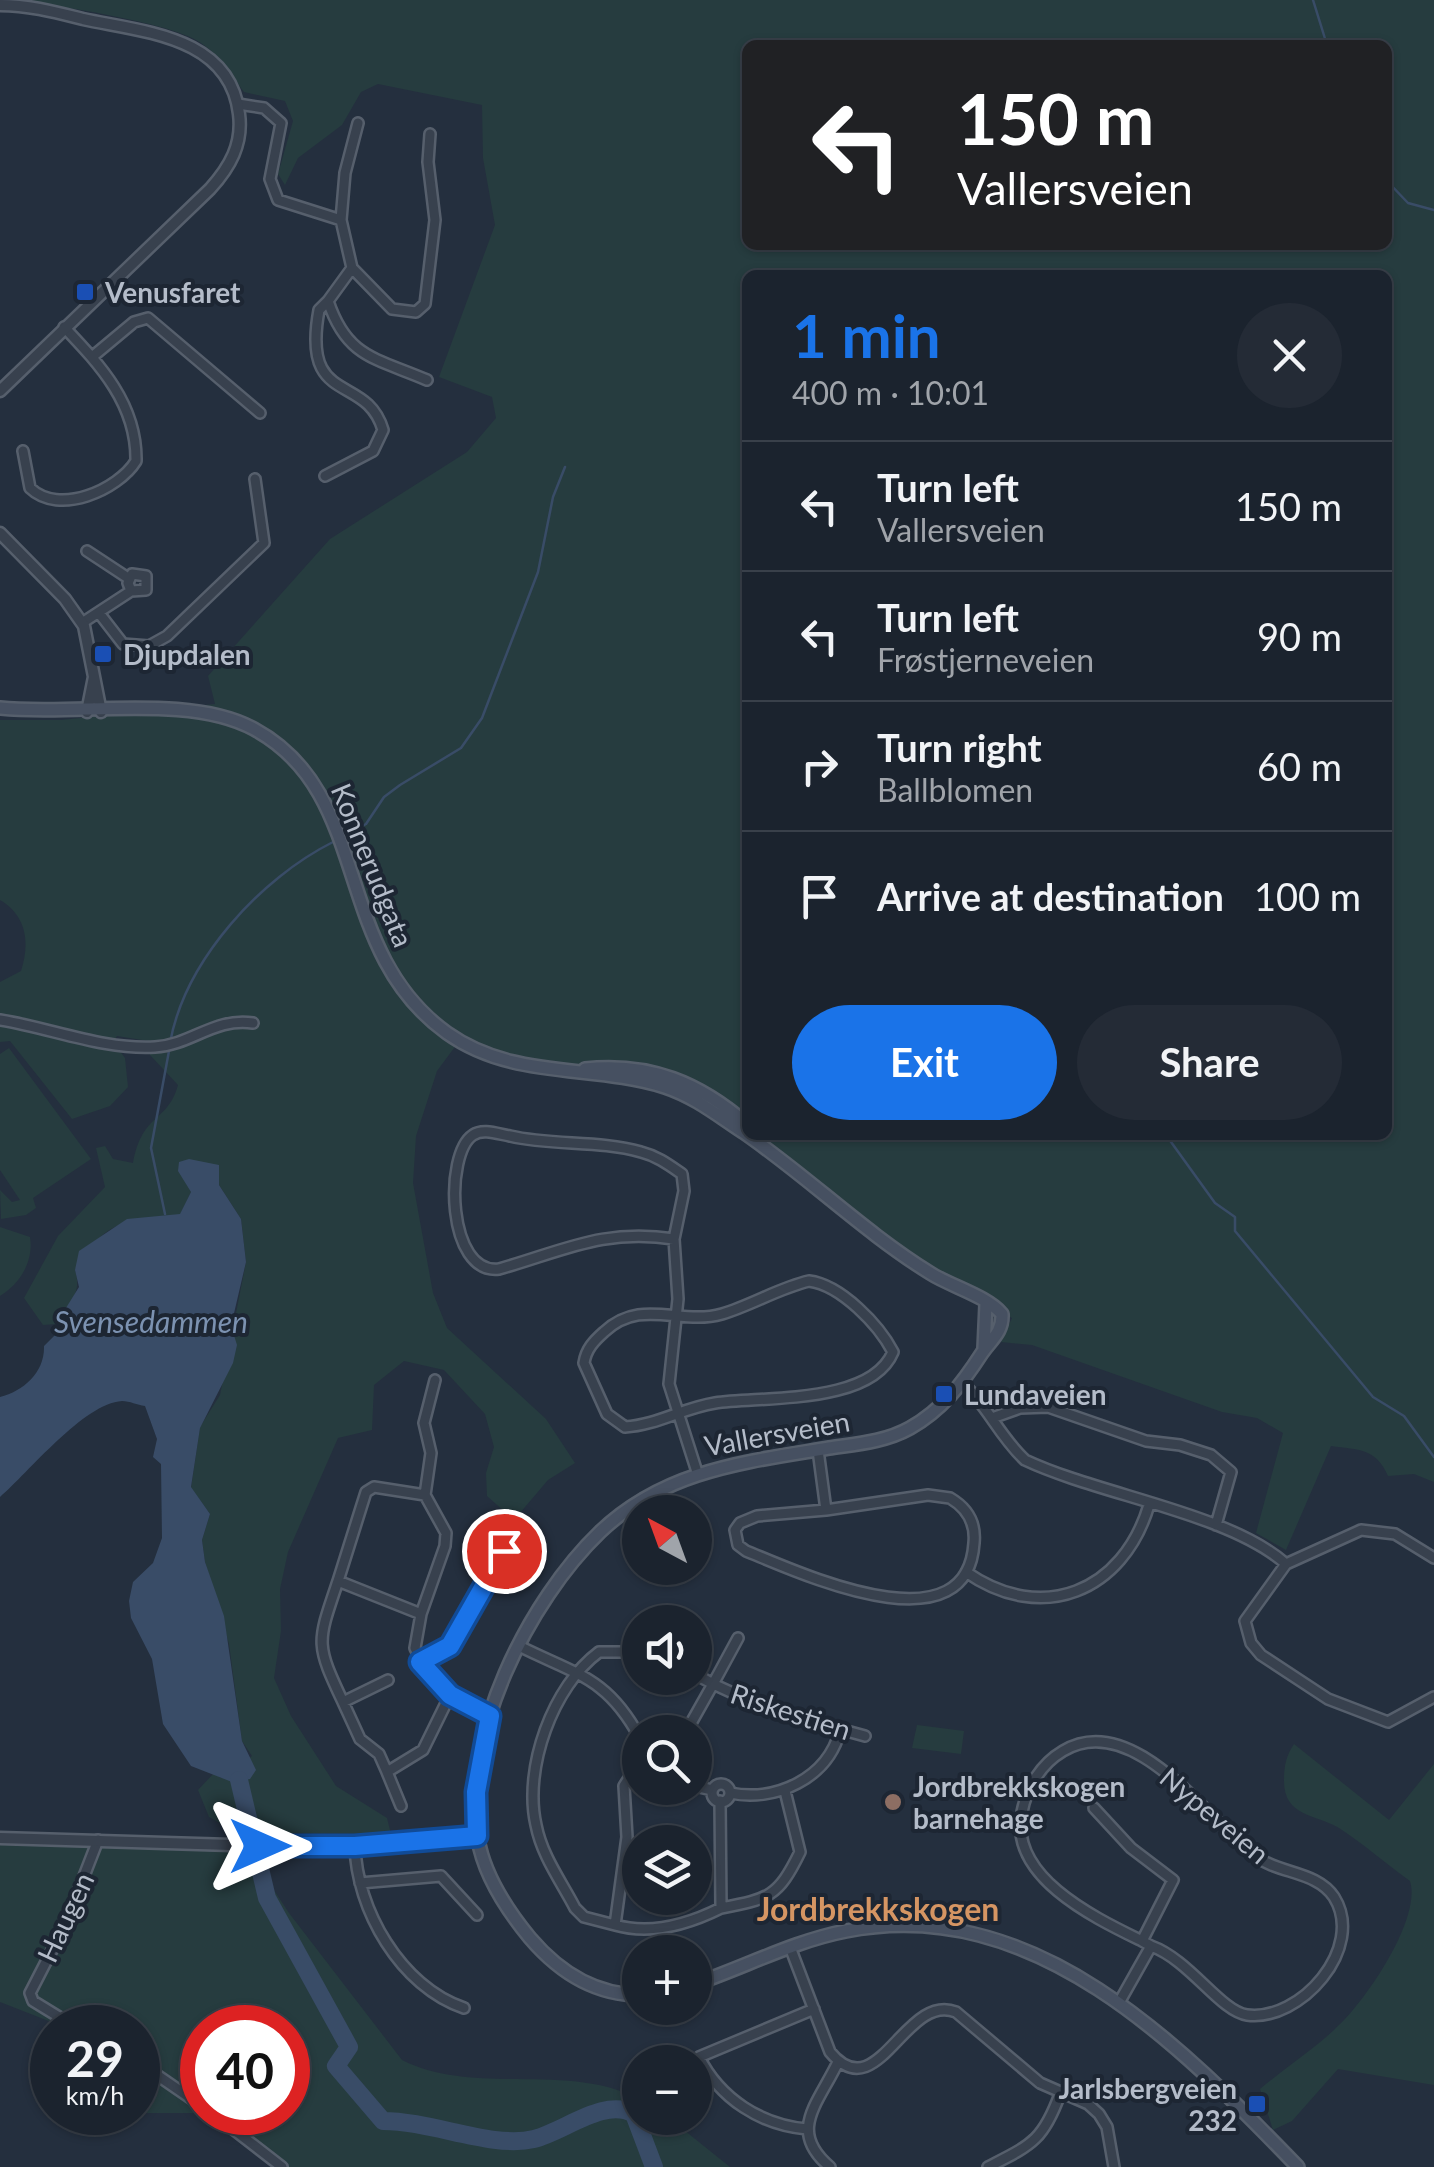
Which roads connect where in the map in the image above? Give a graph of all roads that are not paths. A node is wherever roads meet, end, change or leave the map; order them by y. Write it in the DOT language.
graph roads {
  1 [pos="0,4"];
  2 [pos="238,104"];
  3 [pos="358,123"];
  4 [pos="430,134"];
  5 [pos="341,220"];
  6 [pos="352,268"];
  7 [pos="328,301"];
  8 [pos="64,327"];
  9 [pos="92,357"];
  10 [pos="427,380"];
  11 [pos="0,391"];
  12 [pos="260,413"];
  13 [pos="23,450"];
  14 [pos="324,476"];
  15 [pos="255,479"];
  16 [pos="0,532"];
  17 [pos="87,552"];
  18 [pos="128,578"];
  19 [pos="131,590"];
  20 [pos="99,613"];
  21 [pos="82,622"];
  22 [pos="94,676"];
  23 [pos="0,708"];
  24 [pos="86,712"];
  25 [pos="102,712"];
  26 [pos="0,1020"];
  27 [pos="253,1023"];
  28 [pos="566,1071"];
  29 [pos="742,1120"];
  30 [pos="742,1130"];
  31 [pos="756,1140"];
  32 [pos="760,1140"];
  33 [pos="766,1147"];
  34 [pos="674,1239"];
  35 [pos="676,1315"];
  36 [pos="983,1352"];
  37 [pos="435,1380"];
  38 [pos="963,1383"];
  39 [pos="678,1414"];
  40 [pos="995,1417"];
  41 [pos="818,1450"];
  42 [pos="698,1472"];
  43 [pos="425,1495"];
  44 [pos="1149,1506"];
  45 [pos="826,1510"];
  46 [pos="1216,1525"];
  47 [pos="514,1534"];
  48 [pos="1434,1558"];
  49 [pos="1286,1564"];
  50 [pos="966,1572"];
  51 [pos="338,1582"];
  52 [pos="420,1614"];
  53 [pos="738,1638"];
  54 [pos="519,1646"];
  55 [pos="622,1652"];
  56 [pos="420,1662"];
  57 [pos="576,1673"];
  58 [pos="388,1680"];
  59 [pos="713,1684"];
  60 [pos="450,1695"];
  61 [pos="1434,1697"];
  62 [pos="343,1702"];
  63 [pos="625,1715"];
  64 [pos="696,1715"];
  65 [pos="490,1716"];
  66 [pos="840,1731"];
  67 [pos="866,1736"];
  68 [pos="388,1772"];
  69 [pos="712,1790"];
  70 [pos="785,1792"];
  71 [pos="730,1793"];
  72 [pos="720,1802"];
  73 [pos="625,1805"];
  74 [pos="401,1806"];
  75 [pos="1094,1808"];
  76 [pos="477,1836"];
  77 [pos="0,1838"];
  78 [pos="98,1840"];
  79 [pos="355,1846"];
  80 [pos="360,1884"];
  81 [pos="721,1908"];
  82 [pos="476,1915"];
  83 [pos="615,1925"];
  84 [pos="1146,1943"];
  85 [pos="790,1947"];
  86 [pos="712,1977"];
  87 [pos="622,1992"];
  88 [pos="1120,2001"];
  89 [pos="39,2005"];
  90 [pos="464,2008"];
  91 [pos="814,2009"];
  92 [pos="838,2062"];
  93 [pos="1060,2094"];
  94 [pos="806,2129"];
  95 [pos="241,2135"];
  96 [pos="282,2167"];
  97 [pos="830,2167"];
  98 [pos="988,2167"];
  99 [pos="1114,2167"];
  100 [pos="1298,2167"];
  1 -- 2 [label="street"];
  2 -- 5 [label="street"];
  2 -- 8 [label="street"];
  3 -- 5 [label="street"];
  4 -- 6 [label="street"];
  5 -- 6 [label="street"];
  6 -- 7 [label="street"];
  7 -- 10 [label="street"];
  7 -- 14 [label="street"];
  8 -- 9 [label="street"];
  8 -- 11 [label="street"];
  9 -- 12 [label="street"];
  9 -- 13 [label="street"];
  15 -- 20 [label="street"];
  16 -- 21 [label="street"];
  17 -- 18 [label="street"];
  18 -- 19 [label="street"];
  18 -- 19 [label="street"];
  19 -- 20 [label="street"];
  20 -- 21 [label="street"];
  21 -- 22 [label="street"];
  22 -- 24 [label="street"];
  22 -- 25 [label="street"];
  23 -- 24 [label="main road, Konnerudgata"];
  24 -- 25 [label="main road, Konnerudgata"];
  25 -- 28 [label="main road, Konnerudgata"];
  26 -- 27 [label="street"];
  28 -- 29 [label="main road, Konnerudgata"];
  28 -- 30 [label="main road, Konnerudgata"];
  31 -- 33 [label="main road, Konnerudgata"];
  32 -- 33 [label="main road, Konnerudgata"];
  33 -- 36 [label="main road, Konnerudgata"];
  34 -- 34 [label="street"];
  34 -- 35 [label="street"];
  35 -- 39 [label="street"];
  35 -- 39 [label="street"];
  35 -- 39 [label="street"];
  36 -- 38 [label="main road, Vallersveien"];
  37 -- 43 [label="street"];
  38 -- 40 [label="street"];
  38 -- 41 [label="main road, Vallersveien"];
  39 -- 42 [label="street"];
  40 -- 44 [label="street"];
  40 -- 46 [label="street"];
  41 -- 42 [label="main road, Vallersveien"];
  41 -- 45 [label="street"];
  42 -- 54 [label="main road, Vallersveien"];
  43 -- 51 [label="street"];
  43 -- 52 [label="street"];
  44 -- 46 [label="street"];
  44 -- 50 [label="street"];
  45 -- 50 [label="street"];
  45 -- 50 [label="street"];
  46 -- 49 [label="street"];
  47 -- 56 [label="street"];
  48 -- 49 [label="street"];
  49 -- 61 [label="street"];
  51 -- 52 [label="street"];
  51 -- 62 [label="street"];
  52 -- 56 [label="street"];
  53 -- 59 [label="street"];
  54 -- 57 [label="street"];
  54 -- 65 [label="main road, Vallersveien"];
  55 -- 57 [label="street"];
  56 -- 60 [label="street"];
  57 -- 63 [label="street"];
  57 -- 83 [label="street"];
  58 -- 62 [label="street"];
  59 -- 64 [label="street, Riskestien"];
  59 -- 66 [label="street, Riskestien"];
  60 -- 65 [label="street"];
  60 -- 68 [label="street"];
  62 -- 68 [label="street"];
  65 -- 76 [label="main road, Vallersveien"];
  66 -- 67 [label="street, Riskestien"];
  66 -- 70 [label="street"];
  68 -- 74 [label="street"];
  69 -- 71 [label="street"];
  69 -- 72 [label="street"];
  70 -- 71 [label="street"];
  70 -- 81 [label="street"];
  71 -- 72 [label="street"];
  72 -- 81 [label="street"];
  73 -- 83 [label="street"];
  75 -- 84 [label="street"];
  76 -- 79 [label="street"];
  76 -- 87 [label="main road"];
  77 -- 78 [label="street"];
  78 -- 79 [label="street"];
  78 -- 89 [label="street, Haugen"];
  79 -- 80 [label="street"];
  80 -- 82 [label="street"];
  80 -- 90 [label="street"];
  81 -- 83 [label="street"];
  84 -- 84 [label="street, Nypeveien"];
  84 -- 88 [label="street"];
  85 -- 86 [label="main road"];
  85 -- 88 [label="main road"];
  85 -- 91 [label="street"];
  88 -- 100 [label="main road"];
  91 -- 92 [label="street"];
  91 -- 94 [label="street"];
  92 -- 93 [label="street"];
  92 -- 94 [label="street"];
  93 -- 98 [label="street"];
  93 -- 99 [label="street"];
  94 -- 97 [label="street"];
  95 -- 96 [label="street"];
}
